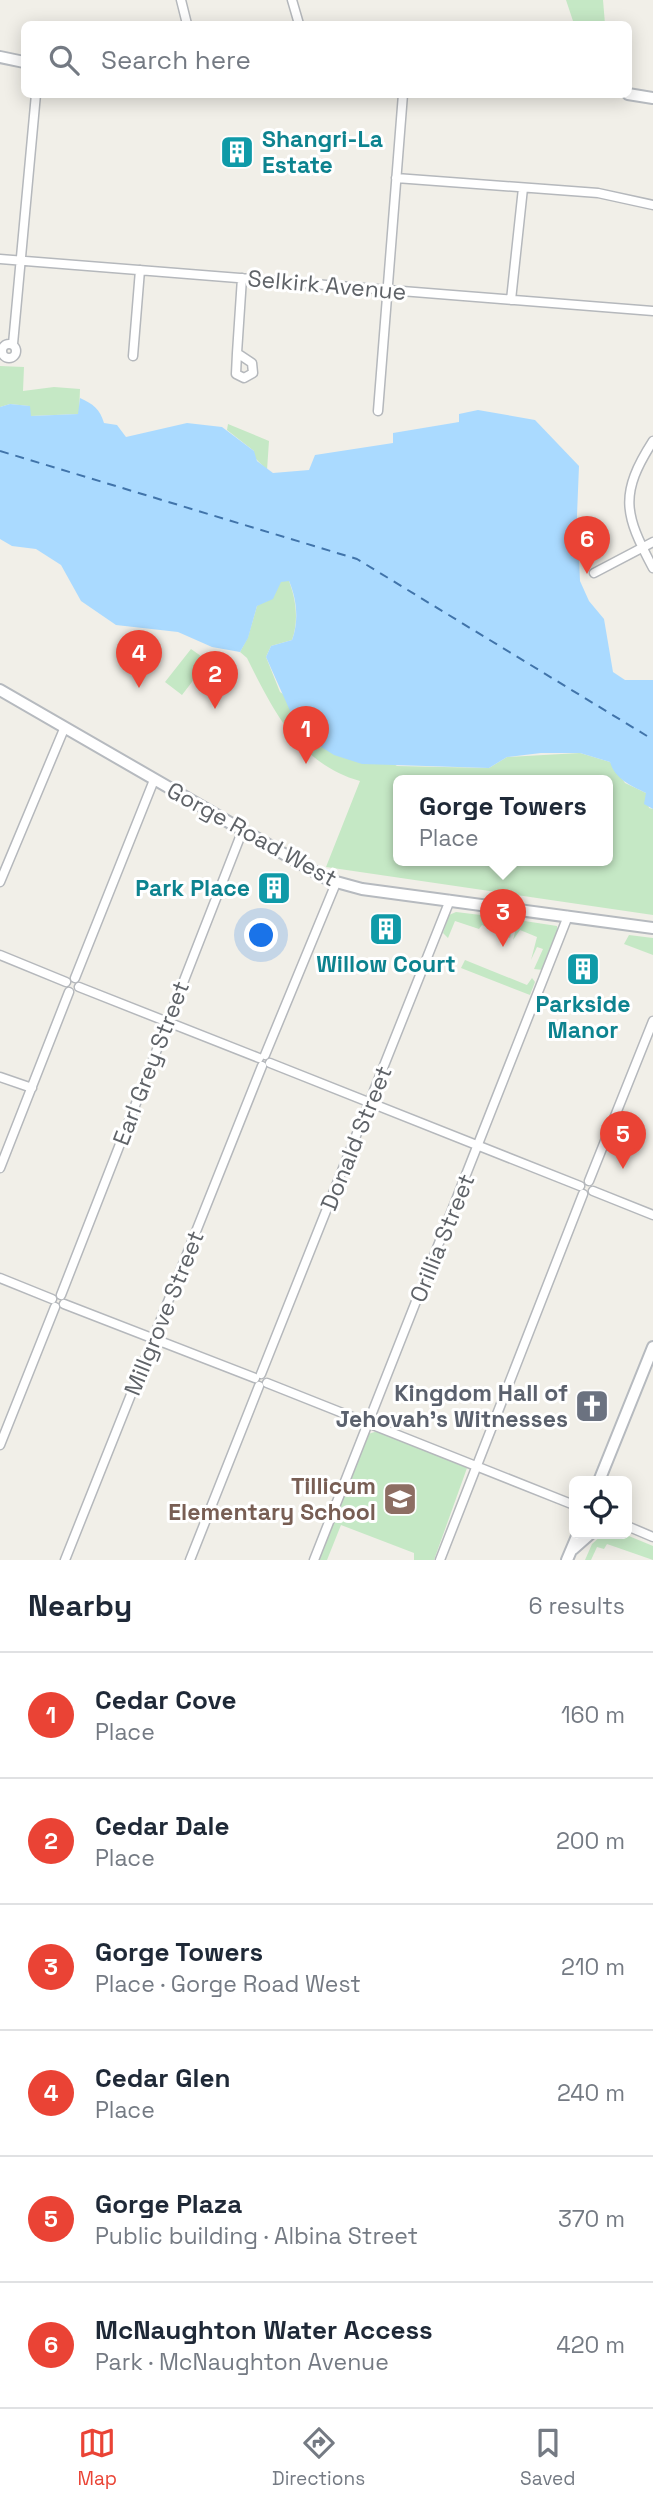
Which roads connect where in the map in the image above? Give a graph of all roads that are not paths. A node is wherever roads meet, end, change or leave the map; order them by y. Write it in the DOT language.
graph roads {
  1 [pos="181,0"];
  2 [pos="292,0"];
  3 [pos="186,21"];
  4 [pos="298,21"];
  5 [pos="0,57"];
  6 [pos="21,61"];
  7 [pos="632,94"];
  8 [pos="36,98"];
  9 [pos="402,98"];
  10 [pos="653,98"];
  11 [pos="396,178"];
  12 [pos="523,188"];
  13 [pos="653,205"];
  14 [pos="0,259"];
  15 [pos="20,260"];
  16 [pos="140,270"];
  17 [pos="242,278"];
  18 [pos="388,290"];
  19 [pos="511,300"];
  20 [pos="653,311"];
  21 [pos="13,344"];
  22 [pos="237,353"];
  23 [pos="133,356"];
  24 [pos="378,411"];
  25 [pos="653,441"];
  26 [pos="653,542"];
  27 [pos="642,548"];
  28 [pos="653,568"];
  29 [pos="594,573"];
  30 [pos="0,690"];
  31 [pos="64,729"];
  32 [pos="154,780"];
  33 [pos="242,832"];
  34 [pos="0,882"];
  35 [pos="336,883"];
  36 [pos="450,901"];
  37 [pos="568,916"];
  38 [pos="653,928"];
  39 [pos="0,955"];
  40 [pos="75,978"];
  41 [pos="66,982"];
  42 [pos="79,987"];
  43 [pos="69,992"];
  44 [pos="168,1021"];
  45 [pos="653,1021"];
  46 [pos="264,1061"];
  47 [pos="0,1076"];
  48 [pos="32,1088"];
  49 [pos="371,1103"];
  50 [pos="480,1146"];
  51 [pos="0,1167"];
  52 [pos="589,1181"];
  53 [pos="582,1190"];
  54 [pos="593,1191"];
  55 [pos="653,1215"];
  56 [pos="0,1278"];
  57 [pos="58,1301"];
  58 [pos="154,1338"];
  59 [pos="653,1347"];
  60 [pos="260,1381"];
  61 [pos="368,1423"];
  62 [pos="0,1445"];
  63 [pos="476,1467"];
  64 [pos="601,1476"];
  65 [pos="569,1503"];
  66 [pos="632,1528"];
  67 [pos="653,1537"];
  68 [pos="585,1539"];
  69 [pos="569,1555"];
  70 [pos="65,1560"];
  71 [pos="190,1560"];
  72 [pos="314,1560"];
  73 [pos="440,1560"];
  1 -- 3 [label="street"];
  2 -- 4 [label="street"];
  5 -- 6 [label="main road"];
  7 -- 10 [label="main road"];
  8 -- 15 [label="street"];
  9 -- 11 [label="street"];
  11 -- 12 [label="street"];
  11 -- 18 [label="street"];
  12 -- 13 [label="street"];
  12 -- 19 [label="street"];
  14 -- 15 [label="street, Selkirk Avenue"];
  15 -- 16 [label="street, Selkirk Avenue"];
  15 -- 21 [label="street"];
  16 -- 17 [label="street, Selkirk Avenue"];
  16 -- 23 [label="street"];
  17 -- 18 [label="street, Selkirk Avenue"];
  17 -- 22 [label="street"];
  18 -- 19 [label="street, Selkirk Avenue"];
  18 -- 24 [label="street"];
  19 -- 20 [label="street, Selkirk Avenue"];
  25 -- 27 [label="street"];
  26 -- 27 [label="street"];
  27 -- 28 [label="street"];
  27 -- 29 [label="street"];
  30 -- 31 [label="main road, Gorge Road West"];
  31 -- 32 [label="main road, Gorge Road West"];
  31 -- 34 [label="street"];
  32 -- 33 [label="main road, Gorge Road West"];
  32 -- 40 [label="street"];
  33 -- 35 [label="main road, Gorge Road West"];
  33 -- 44 [label="street, Earl Grey Street"];
  35 -- 36 [label="main road, Gorge Road West"];
  35 -- 46 [label="street, Millgrove Street"];
  36 -- 37 [label="main road, Gorge Road West"];
  36 -- 49 [label="street, Donald Street"];
  37 -- 38 [label="main road, Gorge Road West"];
  37 -- 50 [label="street, Orillia Street"];
  39 -- 41 [label="street"];
  40 -- 41 [label="street"];
  40 -- 42 [label="street"];
  41 -- 43 [label="street"];
  42 -- 43 [label="street"];
  42 -- 44 [label="street"];
  43 -- 48 [label="street"];
  44 -- 46 [label="street"];
  44 -- 57 [label="street, Earl Grey Street"];
  45 -- 52 [label="street"];
  46 -- 49 [label="street"];
  46 -- 58 [label="street, Millgrove Street"];
  47 -- 48 [label="street"];
  48 -- 51 [label="street"];
  49 -- 50 [label="street"];
  49 -- 60 [label="street, Donald Street"];
  50 -- 53 [label="street"];
  50 -- 61 [label="street, Orillia Street"];
  52 -- 53 [label="street"];
  52 -- 54 [label="street"];
  53 -- 54 [label="street"];
  53 -- 63 [label="street"];
  54 -- 55 [label="street"];
  56 -- 57 [label="street"];
  57 -- 58 [label="street"];
  57 -- 62 [label="street, Earl Grey Street"];
  58 -- 60 [label="street"];
  58 -- 70 [label="street, Millgrove Street"];
  59 -- 64 [label="main road"];
  60 -- 61 [label="street"];
  60 -- 71 [label="street, Donald Street"];
  61 -- 63 [label="street"];
  61 -- 72 [label="street, Orillia Street"];
  63 -- 65 [label="street"];
  63 -- 73 [label="street"];
  66 -- 67 [label="street"];
  68 -- 69 [label="main road"];
}
